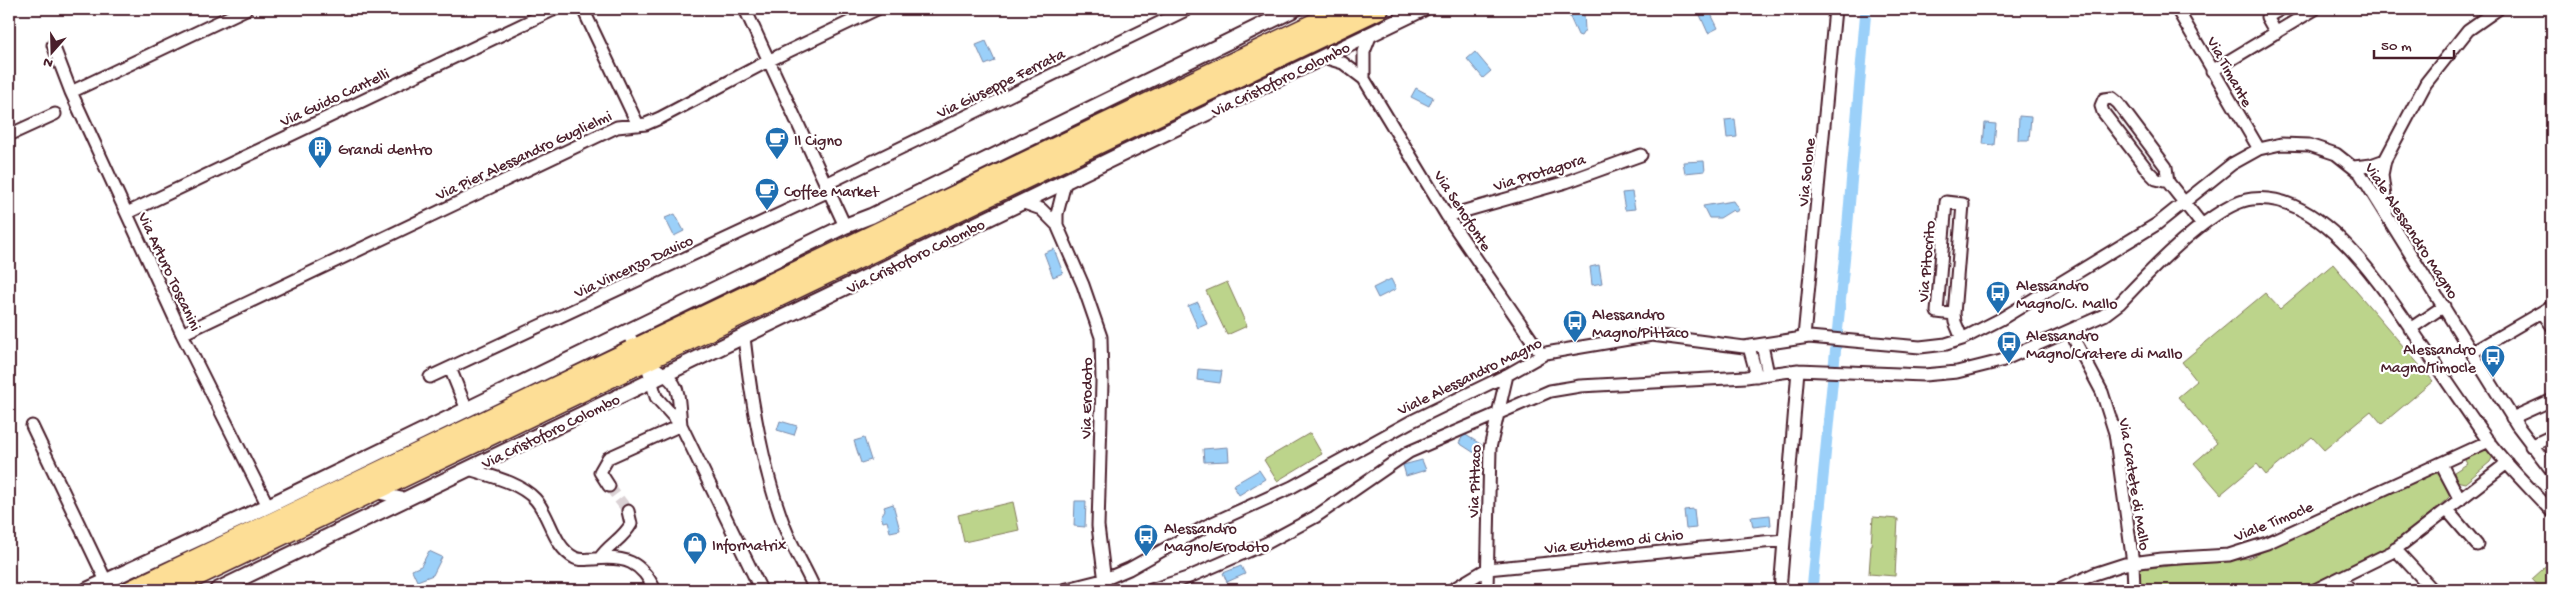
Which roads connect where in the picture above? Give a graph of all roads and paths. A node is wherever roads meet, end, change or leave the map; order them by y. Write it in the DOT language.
graph roads {
  1 [pos="246,9"];
  2 [pos="555,9"];
  3 [pos="583,9"];
  4 [pos="745,9"];
  5 [pos="877,9"];
  6 [pos="1188,9"];
  7 [pos="1295,9"];
  8 [pos="1344,9"];
  9 [pos="1380,9"];
  10 [pos="1423,9"];
  11 [pos="1835,9"];
  12 [pos="2177,9"];
  13 [pos="2281,9"];
  14 [pos="2315,9"];
  15 [pos="2498,9"];
  16 [pos="2276,33"];
  17 [pos="1371,34"];
  18 [pos="53,45"];
  19 [pos="1323,57"];
  20 [pos="770,60"];
  21 [pos="2212,71"];
  22 [pos="1364,79"];
  23 [pos="71,92"];
  24 [pos="55,114"];
  25 [pos="638,124"];
  26 [pos="9,135"];
  27 [pos="2259,149"];
  28 [pos="1641,155"];
  29 [pos="2385,160"];
  30 [pos="2354,167"];
  31 [pos="2168,182"];
  32 [pos="1065,183"];
  33 [pos="827,188"];
  34 [pos="2185,202"];
  35 [pos="1024,203"];
  36 [pos="127,213"];
  37 [pos="2387,215"];
  38 [pos="870,216"];
  39 [pos="1447,216"];
  40 [pos="901,222"];
  41 [pos="1057,225"];
  42 [pos="2202,225"];
  43 [pos="845,226"];
  44 [pos="2444,306"];
  45 [pos="2547,309"];
  46 [pos="1954,314"];
  47 [pos="2552,326"];
  48 [pos="2410,329"];
  49 [pos="2072,331"];
  50 [pos="182,334"];
  51 [pos="744,337"];
  52 [pos="1809,337"];
  53 [pos="1962,339"];
  54 [pos="631,340"];
  55 [pos="1762,345"];
  56 [pos="1749,347"];
  57 [pos="2473,352"];
  58 [pos="1542,355"];
  59 [pos="646,362"];
  60 [pos="450,368"];
  61 [pos="1802,370"];
  62 [pos="666,375"];
  63 [pos="1507,375"];
  64 [pos="1762,375"];
  65 [pos="430,377"];
  66 [pos="651,382"];
  67 [pos="2552,400"];
  68 [pos="467,410"];
  69 [pos="1498,413"];
  70 [pos="2512,418"];
  71 [pos="681,425"];
  72 [pos="32,426"];
  73 [pos="2552,436"];
  74 [pos="38,438"];
  75 [pos="2489,442"];
  76 [pos="27,443"];
  77 [pos="2531,446"];
  78 [pos="2507,463"];
  79 [pos="2441,464"];
  80 [pos="469,469"];
  81 [pos="2552,471"];
  82 [pos="609,486"];
  83 [pos="374,492"];
  84 [pos="406,500"];
  85 [pos="2460,500"];
  86 [pos="268,506"];
  87 [pos="2447,510"];
  88 [pos="628,511"];
  89 [pos="2552,512"];
  90 [pos="1784,540"];
  91 [pos="2477,545"];
  92 [pos="2395,549"];
  93 [pos="600,558"];
  94 [pos="2132,563"];
  95 [pos="1487,570"];
  96 [pos="2340,578"];
  97 [pos="106,581"];
  98 [pos="1105,585"];
  99 [pos="87,590"];
  100 [pos="130,590"];
  101 [pos="169,590"];
  102 [pos="217,590"];
  103 [pos="655,590"];
  104 [pos="760,590"];
  105 [pos="815,590"];
  106 [pos="1063,590"];
  107 [pos="1151,590"];
  108 [pos="1452,590"];
  109 [pos="1487,590"];
  110 [pos="1780,590"];
  111 [pos="2059,590"];
  112 [pos="2134,590"];
  113 [pos="2315,590"];
  114 [pos="2351,590"];
  115 [pos="2433,590"];
  1 -- 23 [label="street"];
  2 -- 36 [label="street, Via Guido Cantelli"];
  3 -- 25 [label="street"];
  4 -- 20 [label="street"];
  5 -- 20 [label="street, Via Pier Alessandro Guglielmi"];
  6 -- 33 [label="street, Via Giuseppe Ferrata"];
  7 -- 38 [label="street"];
  8 -- 40 [label="main road"];
  9 -- 59 [label="main road, Via Cristoforo Colombo"];
  10 -- 17 [label="street, Via Cristoforo Colombo"];
  11 -- 52 [label="street, Via Solone"];
  12 -- 21 [label="street, Via Timante"];
  13 -- 16 [label="street"];
  14 -- 16 [label="street"];
  15 -- 29 [label="street"];
  16 -- 21 [label="street"];
  17 -- 19 [label="street, Via Cristoforo Colombo"];
  17 -- 22 [label="street"];
  18 -- 23 [label="street, Via Arturo Toscanini"];
  19 -- 22 [label="street"];
  19 -- 32 [label="street, Via Cristoforo Colombo"];
  20 -- 25 [label="street, Via Pier Alessandro Guglielmi"];
  20 -- 33 [label="street"];
  21 -- 27 [label="street, Via Timante"];
  22 -- 39 [label="street, Via Senofonte"];
  23 -- 36 [label="street, Via Arturo Toscanini"];
  24 -- 26 [label="street"];
  25 -- 50 [label="street, Via Pier Alessandro Guglielmi"];
  27 -- 30 [label="street, Viale Alessandro Magno"];
  27 -- 34 [label="street, Viale Alessandro Magno"];
  28 -- 39 [label="street, Via Protagora"];
  29 -- 30 [label="street"];
  29 -- 37 [label="street"];
  30 -- 37 [label="street, Viale Alessandro Magno"];
  31 -- 31 [label="street"];
  31 -- 34 [label="street"];
  32 -- 35 [label="street, Via Cristoforo Colombo"];
  32 -- 41 [label="street"];
  33 -- 43 [label="street"];
  33 -- 60 [label="street, Via Vincenzo Davico"];
  34 -- 42 [label="street"];
  34 -- 53 [label="street, Viale Alessandro Magno"];
  35 -- 41 [label="street"];
  35 -- 51 [label="street, Via Cristoforo Colombo"];
  36 -- 50 [label="street, Via Arturo Toscanini"];
  37 -- 44 [label="street, Viale Alessandro Magno"];
  38 -- 40 [label="street"];
  38 -- 43 [label="street"];
  39 -- 58 [label="street, Via Senofonte"];
  40 -- 54 [label="main road"];
  41 -- 98 [label="street, Via Erodoto"];
  42 -- 48 [label="street"];
  42 -- 49 [label="street"];
  43 -- 54 [label="street"];
  44 -- 48 [label="street"];
  44 -- 57 [label="street, Viale Alessandro Magno"];
  45 -- 47 [label="street"];
  45 -- 57 [label="street"];
  46 -- 46 [label="street, Via Pitocrito"];
  46 -- 53 [label="street, Via Pitocrito"];
  48 -- 75 [label="street"];
  49 -- 61 [label="street"];
  49 -- 94 [label="street, Via Cratete di Mallo"];
  50 -- 86 [label="street, Via Arturo Toscanini"];
  51 -- 62 [label="street, Via Cristoforo Colombo"];
  51 -- 105 [label="street"];
  52 -- 53 [label="street, Viale Alessandro Magno"];
  52 -- 55 [label="street, Viale Alessandro Magno"];
  54 -- 59 [label="street"];
  54 -- 68 [label="street"];
  54 -- 100 [label="main road"];
  55 -- 56 [label="street, Viale Alessandro Magno"];
  55 -- 64 [label="street"];
  56 -- 58 [label="street, Viale Alessandro Magno"];
  56 -- 64 [label="street"];
  57 -- 70 [label="street, Viale Alessandro Magno"];
  58 -- 63 [label="street, Viale Alessandro Magno"];
  59 -- 62 [label="street"];
  59 -- 66 [label="street"];
  59 -- 83 [label="main road, Via Cristoforo Colombo"];
  60 -- 65 [label="street, Via Vincenzo Davico"];
  60 -- 68 [label="street"];
  61 -- 64 [label="street"];
  61 -- 90 [label="street"];
  62 -- 66 [label="street, Via Cristoforo Colombo"];
  62 -- 71 [label="street"];
  63 -- 69 [label="street, Via Pittaco"];
  63 -- 98 [label="street, Viale Alessandro Magno"];
  64 -- 69 [label="street"];
  66 -- 71 [label="street"];
  66 -- 80 [label="street, Via Cristoforo Colombo"];
  67 -- 70 [label="street"];
  68 -- 86 [label="street"];
  69 -- 95 [label="street, Via Pittaco"];
  69 -- 107 [label="street"];
  70 -- 77 [label="street, Viale Alessandro Magno"];
  71 -- 82 [label="street"];
  71 -- 104 [label="street"];
  72 -- 74 [label="street"];
  73 -- 77 [label="street"];
  74 -- 76 [label="street"];
  74 -- 97 [label="street"];
  75 -- 78 [label="street"];
  75 -- 79 [label="street, Viale Timocle"];
  77 -- 81 [label="street, Viale Alessandro Magno"];
  78 -- 85 [label="street"];
  78 -- 89 [label="street"];
  79 -- 85 [label="street"];
  79 -- 94 [label="street, Viale Timocle"];
  80 -- 84 [label="street, Via Cristoforo Colombo"];
  80 -- 93 [label="street"];
  83 -- 84 [label="street"];
  83 -- 101 [label="main road, Via Cristoforo Colombo"];
  84 -- 102 [label="street, Via Cristoforo Colombo"];
  85 -- 87 [label="street"];
  86 -- 97 [label="street"];
  87 -- 91 [label="street"];
  87 -- 92 [label="street"];
  88 -- 93 [label="street"];
  90 -- 95 [label="street, Via Eutidemo di Chio"];
  90 -- 110 [label="street"];
  92 -- 96 [label="street"];
  92 -- 115 [label="street"];
  93 -- 103 [label="street"];
  94 -- 111 [label="street, Viale Timocle"];
  94 -- 112 [label="street, Via Cratete di Mallo"];
  95 -- 108 [label="street, Via Eutidemo di Chio"];
  95 -- 109 [label="street, Via Pittaco"];
  96 -- 113 [label="street"];
  96 -- 114 [label="street"];
  97 -- 99 [label="street"];
  98 -- 106 [label="street, Viale Alessandro Magno"];
}
